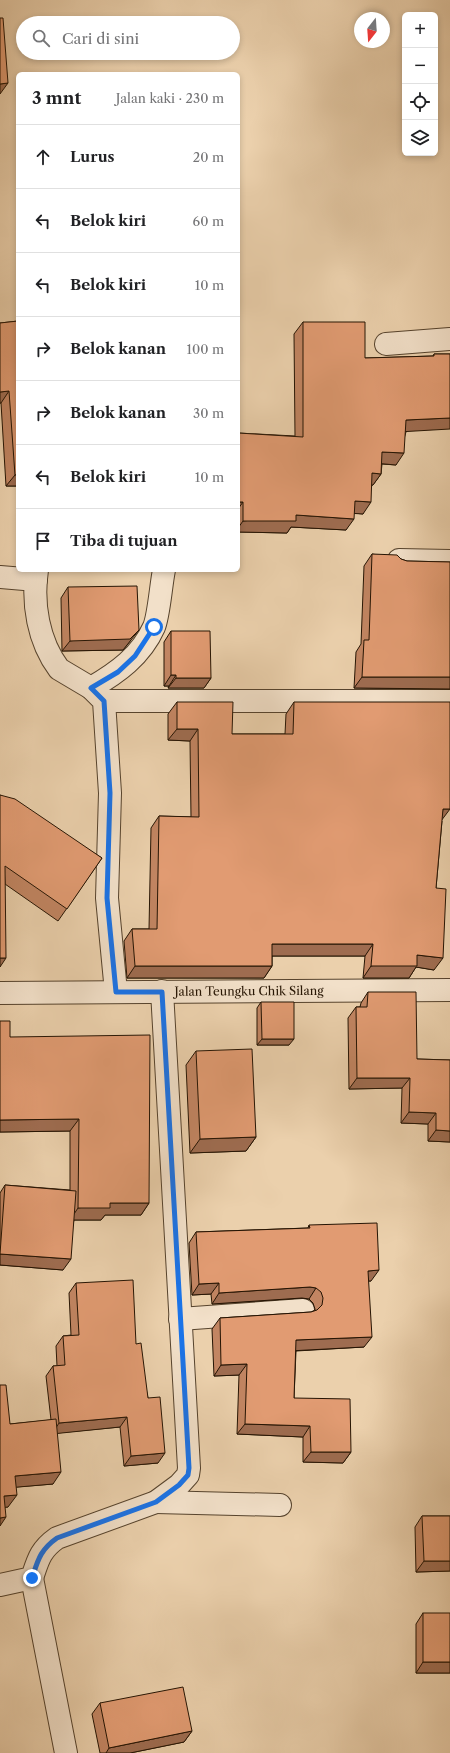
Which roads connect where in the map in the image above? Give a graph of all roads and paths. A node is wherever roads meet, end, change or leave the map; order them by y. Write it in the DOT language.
graph roads {
  1 [pos="450,339"];
  2 [pos="386,344"];
  3 [pos="399,560"];
  4 [pos="450,561"];
  5 [pos="164,572"];
  6 [pos="36,575"];
  7 [pos="0,577"];
  8 [pos="97,695"];
  9 [pos="450,701"];
  10 [pos="450,990"];
  11 [pos="116,992"];
  12 [pos="162,992"];
  13 [pos="0,993"];
  14 [pos="303,1310"];
  15 [pos="180,1319"];
  16 [pos="156,1502"];
  17 [pos="280,1505"];
  18 [pos="32,1578"];
  19 [pos="0,1586"];
  20 [pos="66,1753"];
  1 -- 2 [label="street"];
  3 -- 4 [label="street"];
  5 -- 8 [label="street"];
  6 -- 7 [label="street"];
  6 -- 8 [label="street"];
  8 -- 9 [label="street"];
  8 -- 11 [label="street"];
  10 -- 12 [label="street, Jalan Teungku Chik Silang"];
  11 -- 12 [label="street, Jalan Teungku Chik Silang"];
  11 -- 13 [label="street, Jalan Teungku Chik Silang"];
  12 -- 15 [label="street"];
  14 -- 15 [label="street"];
  15 -- 16 [label="street"];
  16 -- 17 [label="street"];
  16 -- 18 [label="street"];
  18 -- 19 [label="street"];
  18 -- 20 [label="street"];
}
